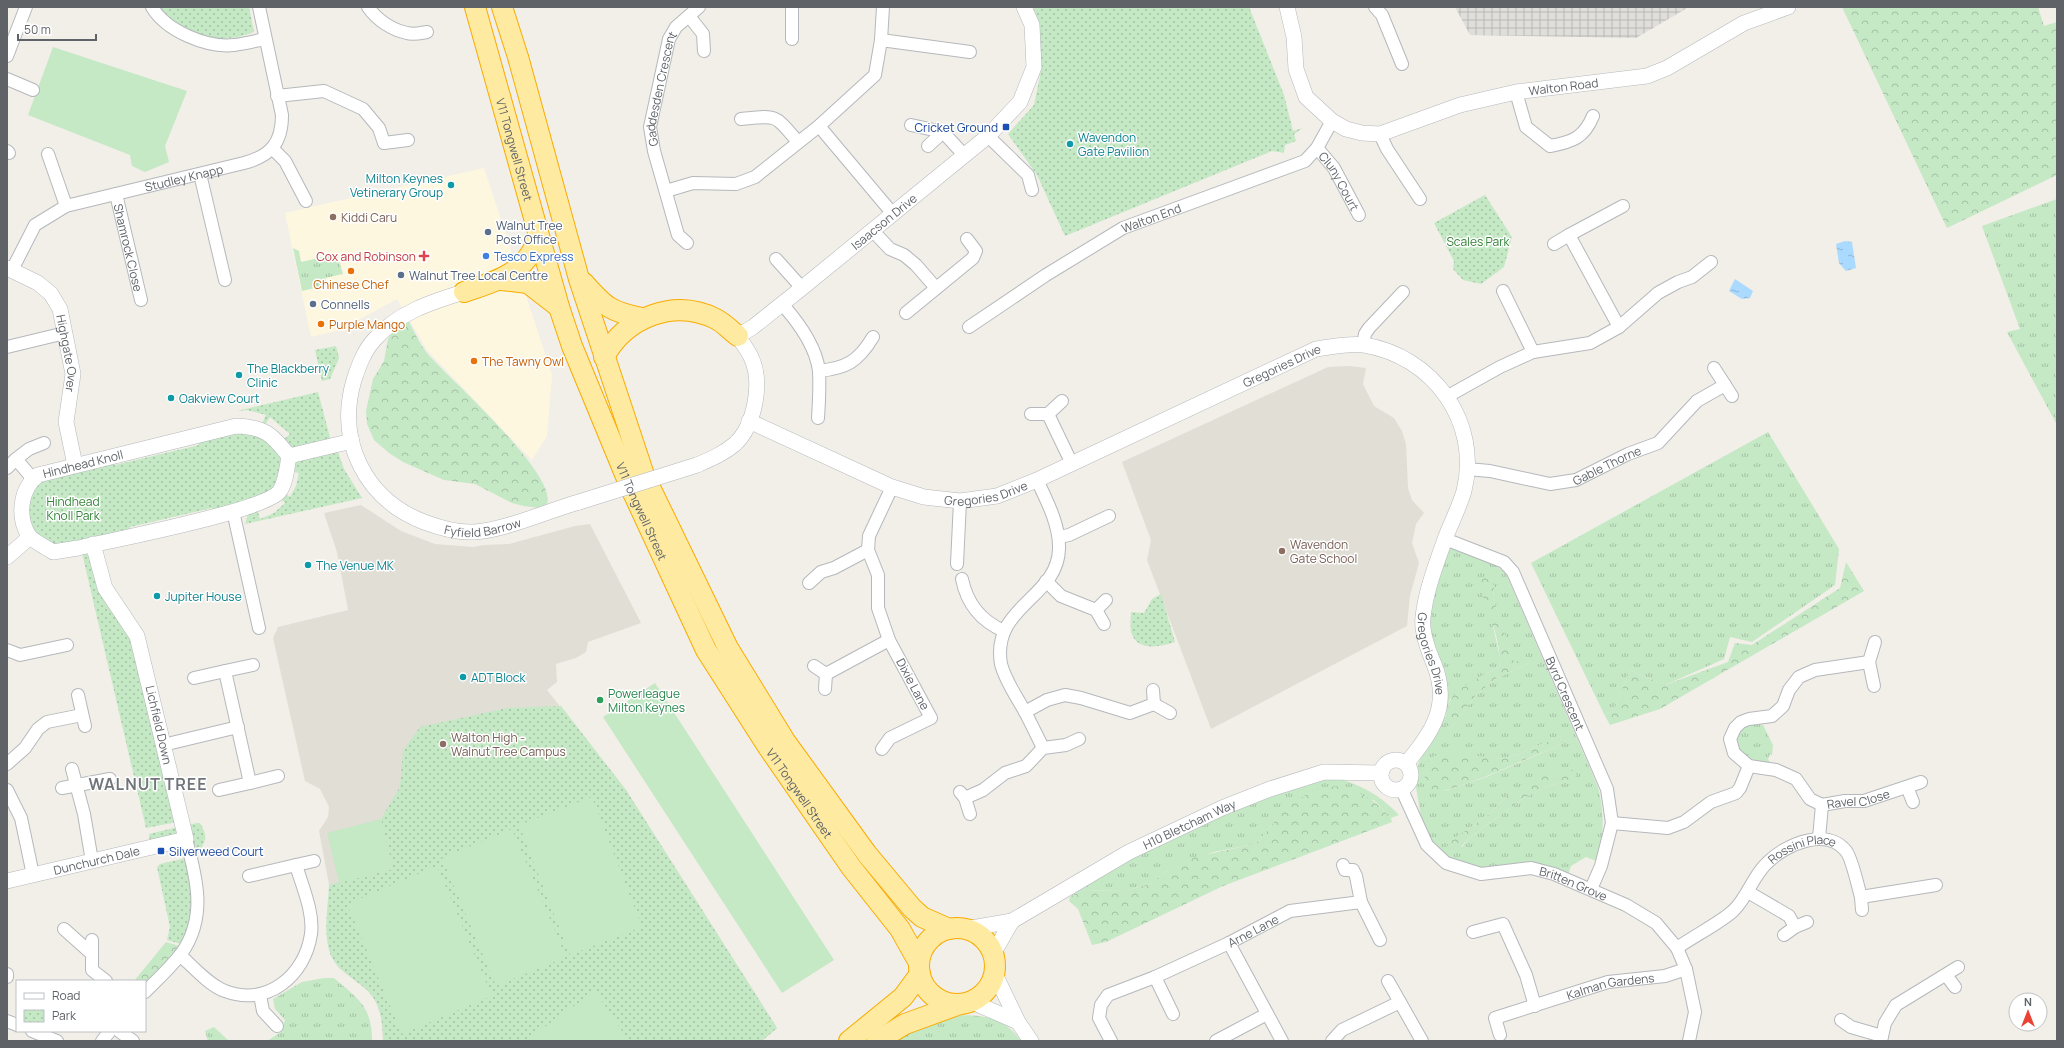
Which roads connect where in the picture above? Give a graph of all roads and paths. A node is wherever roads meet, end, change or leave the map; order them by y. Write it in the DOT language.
graph roads {
  1 [pos="26,7"];
  2 [pos="152,7"];
  3 [pos="259,7"];
  4 [pos="368,7"];
  5 [pos="475,7"];
  6 [pos="502,7"];
  7 [pos="699,7"];
  8 [pos="792,7"];
  9 [pos="883,7"];
  10 [pos="1024,7"];
  11 [pos="1374,7"];
  12 [pos="1788,7"];
  13 [pos="1290,8"];
  14 [pos="689,16"];
  15 [pos="427,32"];
  16 [pos="792,39"];
  17 [pos="265,40"];
  18 [pos="881,40"];
  19 [pos="704,51"];
  20 [pos="963,54"];
  21 [pos="7,56"];
  22 [pos="1402,64"];
  23 [pos="7,80"];
  24 [pos="33,90"];
  25 [pos="1516,92"];
  26 [pos="277,96"];
  27 [pos="1593,116"];
  28 [pos="741,119"];
  29 [pos="1332,121"];
  30 [pos="911,125"];
  31 [pos="819,126"];
  32 [pos="943,132"];
  33 [pos="1380,134"];
  34 [pos="988,136"];
  35 [pos="408,140"];
  36 [pos="798,142"];
  37 [pos="928,146"];
  38 [pos="272,148"];
  39 [pos="1317,148"];
  40 [pos="48,154"];
  41 [pos="964,155"];
  42 [pos="200,174"];
  43 [pos="1032,190"];
  44 [pos="666,191"];
  45 [pos="116,194"];
  46 [pos="1420,199"];
  47 [pos="306,201"];
  48 [pos="66,206"];
  49 [pos="1623,206"];
  50 [pos="893,214"];
  51 [pos="1359,215"];
  52 [pos="872,230"];
  53 [pos="1569,235"];
  54 [pos="538,238"];
  55 [pos="967,239"];
  56 [pos="687,243"];
  57 [pos="1554,244"];
  58 [pos="776,259"];
  59 [pos="1710,262"];
  60 [pos="10,269"];
  61 [pos="580,279"];
  62 [pos="225,280"];
  63 [pos="502,280"];
  64 [pos="802,288"];
  65 [pos="936,288"];
  66 [pos="1503,291"];
  67 [pos="464,292"];
  68 [pos="1403,292"];
  69 [pos="140,300"];
  70 [pos="782,304"];
  71 [pos="559,307"];
  72 [pos="906,313"];
  73 [pos="642,318"];
  74 [pos="1620,327"];
  75 [pos="969,328"];
  76 [pos="65,333"];
  77 [pos="738,336"];
  78 [pos="873,338"];
  79 [pos="1363,345"];
  80 [pos="7,347"];
  81 [pos="1533,352"];
  82 [pos="604,357"];
  83 [pos="1714,368"];
  84 [pos="819,371"];
  85 [pos="1725,385"];
  86 [pos="1448,396"];
  87 [pos="1732,396"];
  88 [pos="1062,401"];
  89 [pos="1031,414"];
  90 [pos="1048,414"];
  91 [pos="818,418"];
  92 [pos="749,421"];
  93 [pos="352,441"];
  94 [pos="44,443"];
  95 [pos="289,456"];
  96 [pos="16,459"];
  97 [pos="1072,464"];
  98 [pos="75,465"];
  99 [pos="7,468"];
  100 [pos="1467,469"];
  101 [pos="33,479"];
  102 [pos="1037,480"];
  103 [pos="892,487"];
  104 [pos="960,501"];
  105 [pos="233,511"];
  106 [pos="1109,516"];
  107 [pos="30,537"];
  108 [pos="1059,537"];
  109 [pos="1445,539"];
  110 [pos="93,544"];
  111 [pos="868,550"];
  112 [pos="7,557"];
  113 [pos="957,564"];
  114 [pos="962,579"];
  115 [pos="1046,581"];
  116 [pos="809,583"];
  117 [pos="1106,600"];
  118 [pos="1096,610"];
  119 [pos="1104,624"];
  120 [pos="259,628"];
  121 [pos="1004,631"];
  122 [pos="889,640"];
  123 [pos="1875,642"];
  124 [pos="67,646"];
  125 [pos="7,650"];
  126 [pos="1869,662"];
  127 [pos="253,665"];
  128 [pos="814,666"];
  129 [pos="225,671"];
  130 [pos="826,674"];
  131 [pos="194,678"];
  132 [pos="1874,686"];
  133 [pos="825,689"];
  134 [pos="1153,690"];
  135 [pos="78,694"];
  136 [pos="1154,704"];
  137 [pos="1025,712"];
  138 [pos="1170,713"];
  139 [pos="238,728"];
  140 [pos="1079,739"];
  141 [pos="163,745"];
  142 [pos="1043,748"];
  143 [pos="882,749"];
  144 [pos="7,764"];
  145 [pos="1406,764"];
  146 [pos="1749,766"];
  147 [pos="72,769"];
  148 [pos="1381,773"];
  149 [pos="278,776"];
  150 [pos="110,779"];
  151 [pos="1921,782"];
  152 [pos="250,783"];
  153 [pos="77,786"];
  154 [pos="1907,787"];
  155 [pos="62,788"];
  156 [pos="1401,788"];
  157 [pos="7,790"];
  158 [pos="219,790"];
  159 [pos="1913,802"];
  160 [pos="1822,805"];
  161 [pos="970,814"];
  162 [pos="1612,823"];
  163 [pos="1819,838"];
  164 [pos="186,839"];
  165 [pos="92,861"];
  166 [pos="314,862"];
  167 [pos="296,865"];
  168 [pos="1343,865"];
  169 [pos="33,876"];
  170 [pos="250,876"];
  171 [pos="7,881"];
  172 [pos="1936,885"];
  173 [pos="1591,889"];
  174 [pos="1748,892"];
  175 [pos="1861,897"];
  176 [pos="1361,902"];
  177 [pos="1862,910"];
  178 [pos="1012,920"];
  179 [pos="1807,922"];
  180 [pos="1795,927"];
  181 [pos="64,929"];
  182 [pos="957,929"];
  183 [pos="1473,932"];
  184 [pos="1784,935"];
  185 [pos="92,940"];
  186 [pos="1380,940"];
  187 [pos="1229,943"];
  188 [pos="1677,948"];
  189 [pos="92,954"];
  190 [pos="180,955"];
  191 [pos="993,963"];
  192 [pos="1958,967"];
  193 [pos="919,968"];
  194 [pos="1686,969"];
  195 [pos="8,974"];
  196 [pos="1946,975"];
  197 [pos="7,977"];
  198 [pos="1156,977"];
  199 [pos="105,980"];
  200 [pos="1388,981"];
  201 [pos="1955,987"];
  202 [pos="146,991"];
  203 [pos="260,995"];
  204 [pos="965,1002"];
  205 [pos="1400,1002"];
  206 [pos="1535,1006"];
  207 [pos="1173,1014"];
  208 [pos="1267,1014"];
  209 [pos="1841,1020"];
  210 [pos="1018,1022"];
  211 [pos="277,1026"];
  212 [pos="34,1032"];
  213 [pos="109,1032"];
  214 [pos="120,1032"];
  215 [pos="1500,1035"];
  216 [pos="874,1036"];
  217 [pos="1882,1038"];
  218 [pos="57,1041"];
  219 [pos="102,1041"];
  220 [pos="133,1041"];
  221 [pos="849,1041"];
  222 [pos="1031,1041"];
  223 [pos="1112,1041"];
  224 [pos="1216,1041"];
  225 [pos="1282,1041"];
  226 [pos="1332,1041"];
  227 [pos="1422,1041"];
  228 [pos="1689,1041"];
  1 -- 21 [label="street"];
  2 -- 17 [label="street"];
  3 -- 17 [label="street, Studley Knapp"];
  4 -- 15 [label="street"];
  5 -- 54 [label="highway, V11 Tongwell Street"];
  6 -- 61 [label="highway, V11 Tongwell Street"];
  7 -- 14 [label="street, Gaddesden Crescent"];
  8 -- 16 [label="street"];
  9 -- 18 [label="street"];
  10 -- 34 [label="street, Isaacson Drive"];
  11 -- 22 [label="street"];
  12 -- 25 [label="street, Walton Road"];
  13 -- 29 [label="street, Walton Road"];
  14 -- 19 [label="street, Gaddesden Crescent"];
  14 -- 44 [label="street, Gaddesden Crescent"];
  17 -- 26 [label="street, Studley Knapp"];
  18 -- 20 [label="street"];
  18 -- 31 [label="street"];
  23 -- 24 [label="street"];
  25 -- 27 [label="street"];
  25 -- 33 [label="street, Walton Road"];
  26 -- 35 [label="street"];
  26 -- 38 [label="street, Studley Knapp"];
  28 -- 36 [label="street"];
  29 -- 33 [label="street, Walton Road"];
  29 -- 39 [label="street, Walton End"];
  30 -- 32 [label="street"];
  31 -- 36 [label="street"];
  31 -- 50 [label="street"];
  32 -- 37 [label="street"];
  32 -- 41 [label="street"];
  33 -- 46 [label="street"];
  34 -- 41 [label="street, Isaacson Drive"];
  34 -- 43 [label="street"];
  36 -- 44 [label="street"];
  38 -- 42 [label="street, Studley Knapp"];
  38 -- 47 [label="street"];
  39 -- 51 [label="street, Cluny Court"];
  39 -- 75 [label="street, Walton End"];
  40 -- 48 [label="street"];
  41 -- 50 [label="street, Isaacson Drive"];
  42 -- 45 [label="street, Studley Knapp"];
  42 -- 62 [label="street"];
  44 -- 56 [label="street, Gaddesden Crescent"];
  45 -- 48 [label="street, Studley Knapp"];
  45 -- 69 [label="street, Shamrock Close"];
  48 -- 60 [label="street, Studley Knapp"];
  49 -- 53 [label="street"];
  50 -- 52 [label="street, Isaacson Drive"];
  52 -- 64 [label="street, Isaacson Drive"];
  52 -- 65 [label="street"];
  53 -- 57 [label="street"];
  53 -- 74 [label="street"];
  54 -- 63 [label="highway"];
  54 -- 71 [label="highway, V11 Tongwell Street"];
  55 -- 65 [label="street"];
  58 -- 64 [label="street"];
  59 -- 74 [label="street"];
  60 -- 76 [label="street, Highgate Over"];
  61 -- 73 [label="highway"];
  61 -- 82 [label="highway, V11 Tongwell Street"];
  63 -- 67 [label="highway"];
  63 -- 71 [label="highway"];
  64 -- 70 [label="street, Isaacson Drive"];
  65 -- 72 [label="street"];
  66 -- 81 [label="street"];
  67 -- 93 [label="street, Fyfield Barrow"];
  68 -- 79 [label="street"];
  70 -- 77 [label="street, Isaacson Drive"];
  70 -- 84 [label="street"];
  71 -- 193 [label="highway, V11 Tongwell Street"];
  73 -- 77 [label="highway"];
  73 -- 82 [label="highway"];
  74 -- 81 [label="street"];
  76 -- 80 [label="street"];
  76 -- 98 [label="street, Highgate Over"];
  77 -- 92 [label="street, Fyfield Barrow"];
  78 -- 84 [label="street"];
  79 -- 86 [label="street, Gregories Drive"];
  79 -- 97 [label="street, Gregories Drive"];
  81 -- 86 [label="street"];
  82 -- 182 [label="highway, V11 Tongwell Street"];
  83 -- 85 [label="street"];
  84 -- 91 [label="street"];
  85 -- 87 [label="street"];
  85 -- 100 [label="street, Gable Thorne"];
  86 -- 100 [label="street, Gregories Drive"];
  88 -- 90 [label="street"];
  89 -- 90 [label="street"];
  90 -- 97 [label="street"];
  92 -- 93 [label="street, Fyfield Barrow, bridge"];
  92 -- 103 [label="street, Gregories Drive"];
  93 -- 95 [label="street"];
  94 -- 96 [label="street"];
  95 -- 98 [label="street, Hindhead Knoll"];
  95 -- 105 [label="street"];
  96 -- 99 [label="street"];
  96 -- 101 [label="street"];
  97 -- 102 [label="street, Gregories Drive"];
  98 -- 101 [label="street, Hindhead Knoll"];
  100 -- 109 [label="street, Gregories Drive"];
  101 -- 107 [label="street, Hindhead Knoll"];
  102 -- 104 [label="street, Gregories Drive"];
  102 -- 108 [label="street"];
  103 -- 104 [label="street, Gregories Drive"];
  103 -- 111 [label="street"];
  104 -- 113 [label="street"];
  105 -- 110 [label="street"];
  105 -- 120 [label="street"];
  106 -- 108 [label="street"];
  107 -- 110 [label="street"];
  107 -- 112 [label="street"];
  108 -- 115 [label="street"];
  109 -- 145 [label="street, Gregories Drive"];
  109 -- 162 [label="street, Byrd Crescent"];
  110 -- 141 [label="street, Lichfield Down"];
  111 -- 116 [label="street"];
  111 -- 122 [label="street, Dixie Lane"];
  114 -- 121 [label="street"];
  115 -- 118 [label="street"];
  115 -- 121 [label="street"];
  117 -- 118 [label="street"];
  118 -- 119 [label="street"];
  121 -- 137 [label="street"];
  122 -- 130 [label="street"];
  122 -- 143 [label="street, Dixie Lane"];
  123 -- 126 [label="street"];
  124 -- 125 [label="street"];
  126 -- 132 [label="street"];
  126 -- 146 [label="street"];
  127 -- 129 [label="street"];
  128 -- 130 [label="street"];
  129 -- 131 [label="street"];
  129 -- 139 [label="street"];
  130 -- 133 [label="street"];
  134 -- 136 [label="street"];
  135 -- 144 [label="street"];
  136 -- 137 [label="street"];
  136 -- 138 [label="street"];
  137 -- 142 [label="street"];
  139 -- 141 [label="street"];
  139 -- 152 [label="street"];
  140 -- 142 [label="street"];
  141 -- 164 [label="street, Lichfield Down"];
  142 -- 161 [label="street"];
  145 -- 148 [label="street"];
  145 -- 156 [label="street"];
  146 -- 160 [label="street, Ravel Close"];
  146 -- 162 [label="street"];
  147 -- 153 [label="street"];
  148 -- 156 [label="street"];
  148 -- 178 [label="street, H10 Bletcham Way"];
  149 -- 152 [label="street"];
  150 -- 153 [label="street"];
  151 -- 154 [label="street, Ravel Close"];
  152 -- 158 [label="street"];
  153 -- 155 [label="street"];
  153 -- 165 [label="street"];
  154 -- 159 [label="street"];
  154 -- 160 [label="street, Ravel Close"];
  156 -- 173 [label="street, Britten Grove"];
  157 -- 169 [label="street"];
  160 -- 163 [label="street"];
  162 -- 173 [label="street, Byrd Crescent"];
  163 -- 174 [label="street, Rossini Place"];
  163 -- 175 [label="street, Rossini Place"];
  164 -- 165 [label="street, Dunchurch Dale"];
  164 -- 190 [label="street, Lichfield Down"];
  165 -- 169 [label="street, Dunchurch Dale"];
  166 -- 167 [label="street"];
  167 -- 170 [label="street"];
  167 -- 203 [label="street"];
  168 -- 176 [label="street"];
  169 -- 171 [label="street, Dunchurch Dale"];
  172 -- 175 [label="street"];
  173 -- 188 [label="street, Britten Grove"];
  174 -- 180 [label="street"];
  174 -- 188 [label="street, Rossini Place"];
  175 -- 177 [label="street, Rossini Place"];
  176 -- 186 [label="street"];
  176 -- 187 [label="street, Arne Lane"];
  178 -- 182 [label="street, H10 Bletcham Way"];
  178 -- 191 [label="street"];
  179 -- 180 [label="street"];
  180 -- 184 [label="street"];
  181 -- 189 [label="street"];
  182 -- 191 [label="highway"];
  182 -- 193 [label="highway"];
  183 -- 206 [label="street"];
  185 -- 189 [label="street"];
  187 -- 198 [label="street"];
  187 -- 208 [label="street, Arne Lane"];
  188 -- 194 [label="street, Britten Grove"];
  189 -- 199 [label="street"];
  190 -- 202 [label="street, Lichfield Down"];
  190 -- 203 [label="street"];
  191 -- 204 [label="highway"];
  191 -- 210 [label="street"];
  192 -- 196 [label="street"];
  193 -- 204 [label="highway"];
  193 -- 216 [label="highway"];
  194 -- 206 [label="street, Kalman Gardens"];
  194 -- 228 [label="street, Britten Grove"];
  195 -- 197 [label="street"];
  196 -- 201 [label="street"];
  196 -- 217 [label="street"];
  198 -- 207 [label="street"];
  198 -- 223 [label="street"];
  200 -- 205 [label="street"];
  203 -- 211 [label="street"];
  204 -- 210 [label="street"];
  204 -- 216 [label="highway"];
  205 -- 226 [label="street"];
  205 -- 227 [label="street"];
  206 -- 215 [label="street, Kalman Gardens"];
  208 -- 224 [label="street"];
  208 -- 225 [label="street, Arne Lane"];
  209 -- 217 [label="street"];
  210 -- 222 [label="street"];
  212 -- 218 [label="street"];
  213 -- 219 [label="street"];
  214 -- 220 [label="street"];
  216 -- 221 [label="highway"];
}
